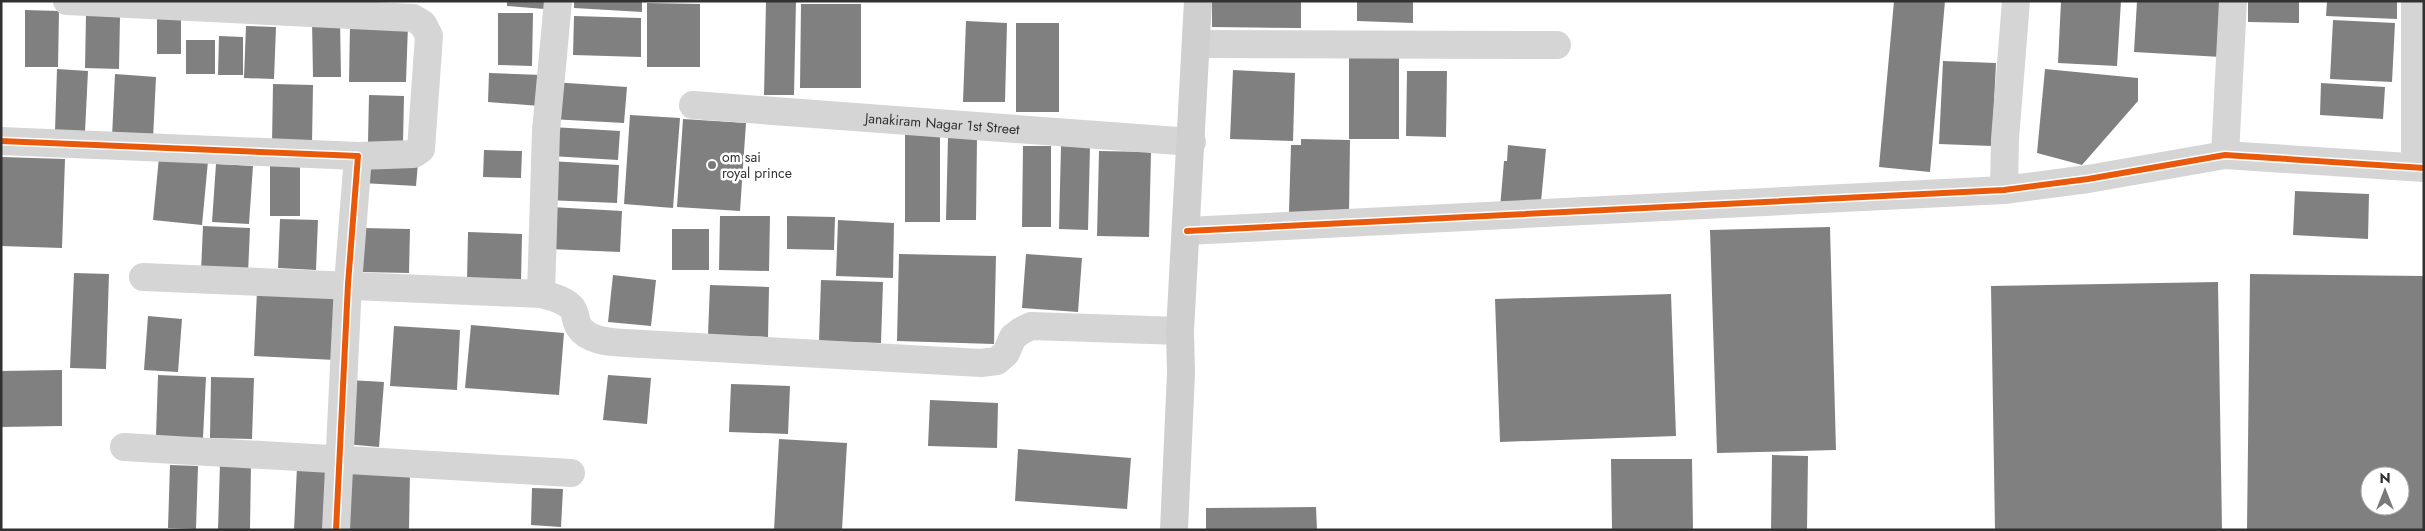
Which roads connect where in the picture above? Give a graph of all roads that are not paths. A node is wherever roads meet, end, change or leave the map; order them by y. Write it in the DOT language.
graph roads {
  1 [pos="67,1"];
  2 [pos="558,1"];
  3 [pos="1198,1"];
  4 [pos="2016,1"];
  5 [pos="2233,1"];
  6 [pos="2415,1"];
  7 [pos="424,12"];
  8 [pos="1196,44"];
  9 [pos="1557,45"];
  10 [pos="693,105"];
  11 [pos="1,141"];
  12 [pos="1192,142"];
  13 [pos="2225,155"];
  14 [pos="358,156"];
  15 [pos="2419,167"];
  16 [pos="2004,190"];
  17 [pos="1187,231"];
  18 [pos="143,277"];
  19 [pos="348,284"];
  20 [pos="541,294"];
  21 [pos="1180,331"];
  22 [pos="124,447"];
  23 [pos="340,459"];
  24 [pos="571,473"];
  25 [pos="336,530"];
  26 [pos="1174,530"];
  1 -- 7 [label="street"];
  2 -- 20 [label="street"];
  3 -- 8 [label="street"];
  4 -- 16 [label="street"];
  5 -- 13 [label="street"];
  6 -- 15 [label="street"];
  7 -- 14 [label="street"];
  8 -- 9 [label="street"];
  8 -- 12 [label="street"];
  10 -- 12 [label="street, Janakiram Nagar 1st Street"];
  11 -- 14 [label="street"];
  12 -- 17 [label="street"];
  13 -- 15 [label="street"];
  13 -- 16 [label="street"];
  14 -- 19 [label="street"];
  16 -- 17 [label="street"];
  17 -- 21 [label="street"];
  18 -- 19 [label="street"];
  19 -- 20 [label="street"];
  19 -- 23 [label="street"];
  20 -- 21 [label="street"];
  21 -- 26 [label="street"];
  22 -- 23 [label="street"];
  23 -- 24 [label="street"];
  23 -- 25 [label="street"];
}
